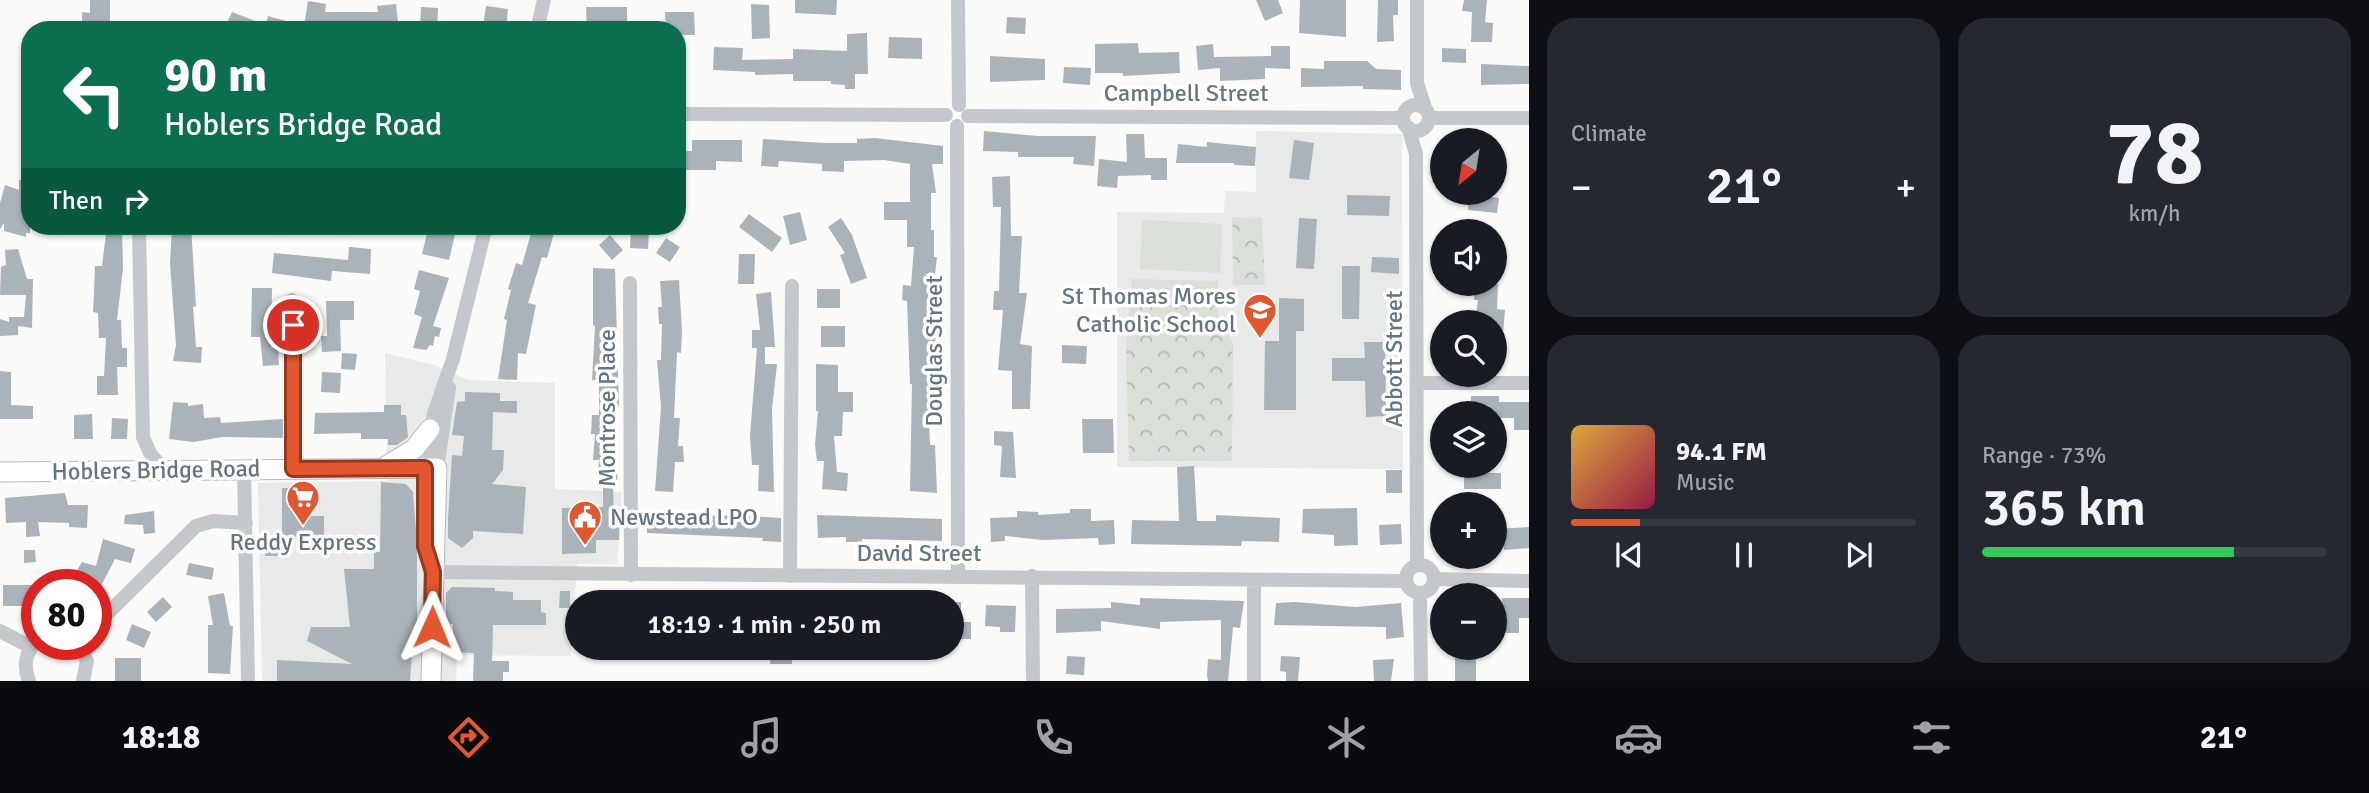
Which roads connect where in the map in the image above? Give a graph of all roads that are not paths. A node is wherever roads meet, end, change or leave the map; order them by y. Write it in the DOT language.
graph roads {
  1 [pos="958,0"];
  2 [pos="1418,0"];
  3 [pos="539,1"];
  4 [pos="538,21"];
  5 [pos="1417,83"];
  6 [pos="686,114"];
  7 [pos="958,116"];
  8 [pos="1406,117"];
  9 [pos="1426,118"];
  10 [pos="1529,118"];
  11 [pos="1416,154"];
  12 [pos="139,235"];
  13 [pos="484,235"];
  14 [pos="630,283"];
  15 [pos="792,286"];
  16 [pos="292,300"];
  17 [pos="453,359"];
  18 [pos="1416,383"];
  19 [pos="1529,383"];
  20 [pos="430,429"];
  21 [pos="382,468"];
  22 [pos="431,468"];
  23 [pos="244,469"];
  24 [pos="293,469"];
  25 [pos="165,470"];
  26 [pos="0,472"];
  27 [pos="246,523"];
  28 [pos="1417,565"];
  29 [pos="433,572"];
  30 [pos="631,575"];
  31 [pos="790,576"];
  32 [pos="958,576"];
  33 [pos="1032,576"];
  34 [pos="1434,579"];
  35 [pos="1254,580"];
  36 [pos="1405,580"];
  37 [pos="1529,581"];
  38 [pos="1420,594"];
  39 [pos="112,609"];
  40 [pos="0,631"];
  41 [pos="21,639"];
  42 [pos="27,660"];
  43 [pos="87,660"];
  44 [pos="29,681"];
  45 [pos="83,681"];
  46 [pos="248,681"];
  47 [pos="431,681"];
  48 [pos="1032,681"];
  49 [pos="1254,681"];
  50 [pos="1420,681"];
  1 -- 7 [label="street, Douglas Street"];
  2 -- 5 [label="street"];
  3 -- 4 [label="street"];
  5 -- 8 [label="street"];
  5 -- 9 [label="street"];
  6 -- 7 [label="street, Campbell Street"];
  7 -- 8 [label="street, Campbell Street"];
  7 -- 32 [label="street, Douglas Street"];
  8 -- 9 [label="street"];
  8 -- 9 [label="street"];
  8 -- 11 [label="street, Abbott Street"];
  9 -- 10 [label="street"];
  9 -- 11 [label="street, Abbott Street"];
  11 -- 18 [label="street, Abbott Street"];
  12 -- 25 [label="street"];
  13 -- 17 [label="street"];
  14 -- 30 [label="street, Montrose Place"];
  15 -- 31 [label="street"];
  16 -- 24 [label="street"];
  17 -- 20 [label="street"];
  17 -- 22 [label="street"];
  18 -- 19 [label="street"];
  18 -- 28 [label="street, Abbott Street"];
  20 -- 21 [label="highway"];
  20 -- 22 [label="street"];
  21 -- 22 [label="highway, Hoblers Bridge Road"];
  21 -- 24 [label="highway, Hoblers Bridge Road"];
  22 -- 29 [label="highway"];
  23 -- 24 [label="highway, Hoblers Bridge Road"];
  23 -- 25 [label="highway, Hoblers Bridge Road"];
  23 -- 27 [label="street"];
  25 -- 26 [label="highway, Hoblers Bridge Road"];
  27 -- 39 [label="street"];
  27 -- 46 [label="street"];
  28 -- 34 [label="street"];
  28 -- 36 [label="street"];
  29 -- 30 [label="street, David Street"];
  29 -- 47 [label="highway"];
  30 -- 31 [label="street, David Street"];
  31 -- 32 [label="street, David Street"];
  32 -- 33 [label="street, David Street"];
  33 -- 35 [label="street, David Street"];
  33 -- 48 [label="street"];
  34 -- 37 [label="street"];
  34 -- 38 [label="street"];
  35 -- 36 [label="street, David Street"];
  35 -- 49 [label="street"];
  36 -- 38 [label="street"];
  38 -- 50 [label="street"];
  40 -- 41 [label="street"];
  42 -- 44 [label="street"];
  43 -- 45 [label="street"];
}
